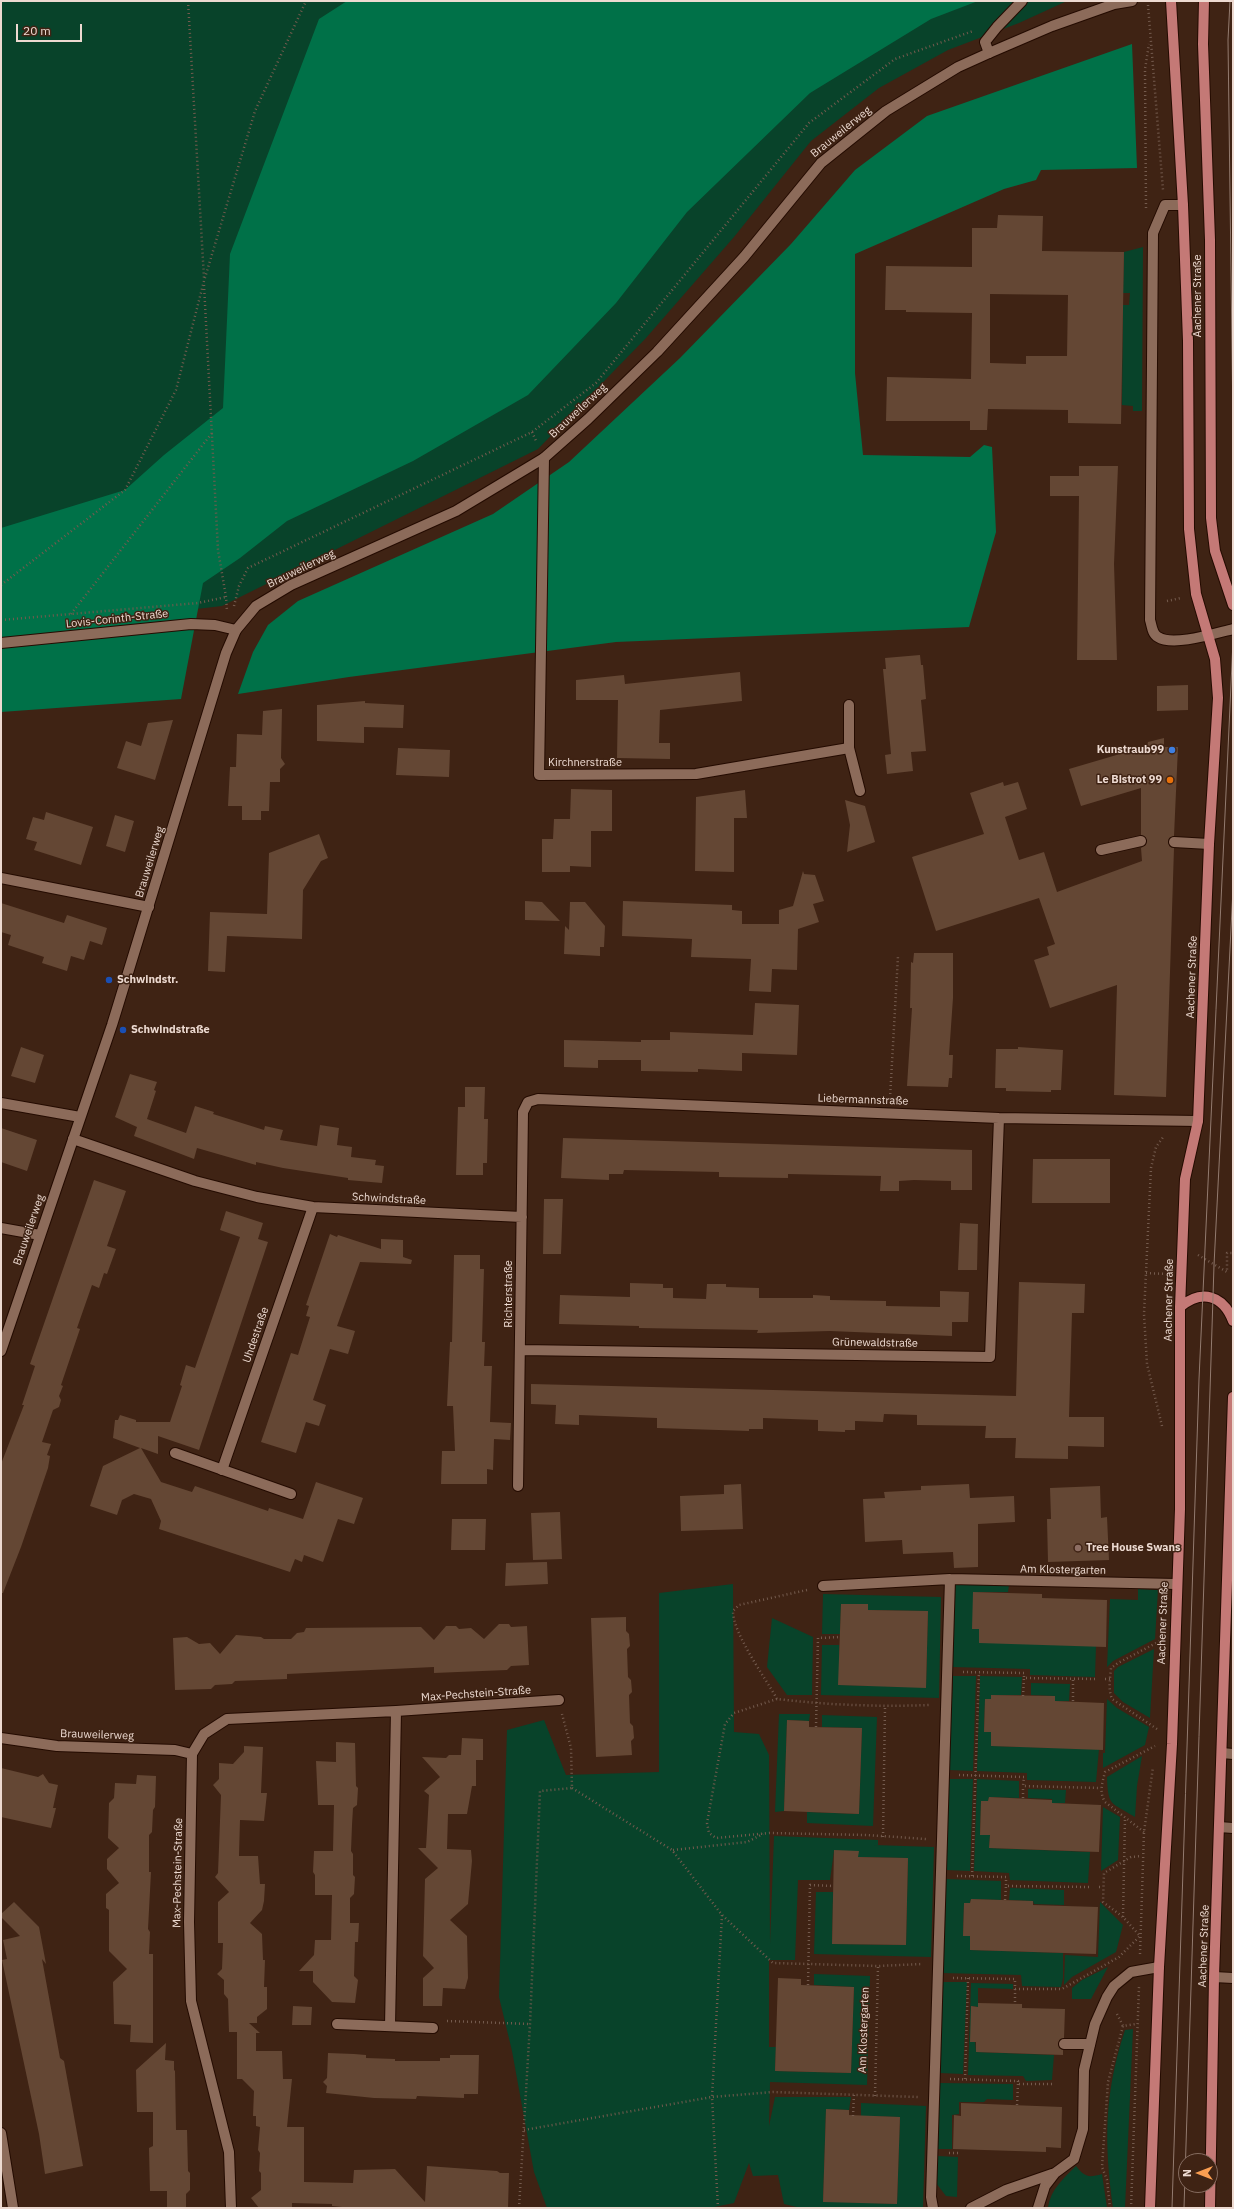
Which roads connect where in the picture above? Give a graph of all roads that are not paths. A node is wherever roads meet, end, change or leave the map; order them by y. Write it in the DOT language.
graph roads {
  1 [pos="1022,1"];
  2 [pos="1132,1"];
  3 [pos="1171,1"];
  4 [pos="1204,1"];
  5 [pos="1114,2"];
  6 [pos="989,53"];
  7 [pos="1183,205"];
  8 [pos="544,458"];
  9 [pos="1230,586"];
  10 [pos="1233,605"];
  11 [pos="232,629"];
  12 [pos="1233,629"];
  13 [pos="1208,635"];
  14 [pos="1,643"];
  15 [pos="849,704"];
  16 [pos="849,748"];
  17 [pos="860,791"];
  18 [pos="1141,841"];
  19 [pos="1174,842"];
  20 [pos="1209,844"];
  21 [pos="1101,850"];
  22 [pos="1,878"];
  23 [pos="149,907"];
  24 [pos="528,1102"];
  25 [pos="1,1103"];
  26 [pos="80,1117"];
  27 [pos="999,1118"];
  28 [pos="1198,1121"];
  29 [pos="73,1139"];
  30 [pos="313,1207"];
  31 [pos="522,1217"];
  32 [pos="1,1228"];
  33 [pos="40,1235"];
  34 [pos="1180,1307"];
  35 [pos="1233,1321"];
  36 [pos="521,1350"];
  37 [pos="1,1351"];
  38 [pos="1233,1397"];
  39 [pos="175,1453"];
  40 [pos="222,1470"];
  41 [pos="518,1486"];
  42 [pos="291,1494"];
  43 [pos="950,1579"];
  44 [pos="1176,1584"];
  45 [pos="824,1586"];
  46 [pos="558,1700"];
  47 [pos="396,1712"];
  48 [pos="1,1738"];
  49 [pos="1222,1753"];
  50 [pos="192,1754"];
  51 [pos="1233,1754"];
  52 [pos="1219,1827"];
  53 [pos="1233,1828"];
  54 [pos="1159,1967"];
  55 [pos="1214,1977"];
  56 [pos="1233,1978"];
  57 [pos="337,2024"];
  58 [pos="390,2026"];
  59 [pos="433,2028"];
  60 [pos="1064,2044"];
  61 [pos="1090,2044"];
  62 [pos="1,2133"];
  63 [pos="4,2167"];
  64 [pos="1055,2173"];
  65 [pos="13,2208"];
  66 [pos="231,2208"];
  67 [pos="933,2208"];
  68 [pos="972,2208"];
  69 [pos="1038,2208"];
  70 [pos="1150,2208"];
  71 [pos="1210,2208"];
  1 -- 6 [label="street"];
  2 -- 5 [label="street, Brauweilerweg"];
  3 -- 7 [label="main road, Aachener Straße"];
  4 -- 9 [label="main road, Aachener Straße"];
  5 -- 6 [label="street, Brauweilerweg"];
  6 -- 8 [label="street, Brauweilerweg"];
  7 -- 13 [label="main road, Aachener Straße"];
  7 -- 13 [label="street"];
  8 -- 11 [label="street, Brauweilerweg"];
  8 -- 16 [label="street, Kirchnerstraße"];
  9 -- 10 [label="main road, Aachener Straße"];
  11 -- 14 [label="street, Lovis-Corinth-Straße"];
  11 -- 23 [label="street, Brauweilerweg"];
  12 -- 13 [label="street"];
  13 -- 20 [label="main road, Aachener Straße"];
  15 -- 16 [label="street"];
  16 -- 17 [label="street"];
  18 -- 21 [label="street"];
  19 -- 20 [label="street"];
  20 -- 28 [label="main road, Aachener Straße"];
  22 -- 23 [label="street, Brauweilerweg"];
  23 -- 26 [label="street, Brauweilerweg"];
  24 -- 27 [label="street, Liebermannstraße"];
  24 -- 31 [label="street, Richterstraße"];
  25 -- 26 [label="street"];
  26 -- 29 [label="street, Brauweilerweg"];
  27 -- 28 [label="street, Liebermannstraße"];
  27 -- 36 [label="street, Grünewaldstraße"];
  28 -- 34 [label="main road, Aachener Straße"];
  29 -- 30 [label="street, Schwindstraße"];
  29 -- 33 [label="street, Brauweilerweg"];
  30 -- 31 [label="street, Schwindstraße"];
  30 -- 40 [label="street, Uhdestraße"];
  31 -- 36 [label="street, Richterstraße"];
  32 -- 33 [label="street"];
  33 -- 37 [label="street, Brauweilerweg"];
  34 -- 35 [label="main road"];
  34 -- 44 [label="main road, Aachener Straße"];
  36 -- 41 [label="street, Richterstraße"];
  38 -- 49 [label="main road, Aachener Straße"];
  39 -- 40 [label="street"];
  40 -- 42 [label="street"];
  43 -- 44 [label="street, Am Klostergarten"];
  43 -- 45 [label="street, Am Klostergarten"];
  43 -- 67 [label="street"];
  44 -- 54 [label="main road, Aachener Straße"];
  46 -- 47 [label="street, Max-Pechstein-Straße"];
  47 -- 50 [label="street, Max-Pechstein-Straße"];
  47 -- 58 [label="street"];
  48 -- 50 [label="street, Brauweilerweg"];
  49 -- 51 [label="street"];
  49 -- 52 [label="main road, Aachener Straße"];
  50 -- 66 [label="street, Max-Pechstein-Straße"];
  52 -- 53 [label="street"];
  52 -- 55 [label="main road, Aachener Straße"];
  54 -- 61 [label="street"];
  54 -- 70 [label="main road, Aachener Straße"];
  55 -- 56 [label="street"];
  55 -- 71 [label="main road, Aachener Straße"];
  57 -- 58 [label="street"];
  58 -- 59 [label="street"];
  60 -- 61 [label="street"];
  61 -- 64 [label="street"];
  62 -- 63 [label="street"];
  63 -- 65 [label="street"];
  64 -- 68 [label="street"];
  64 -- 69 [label="street"];
}
